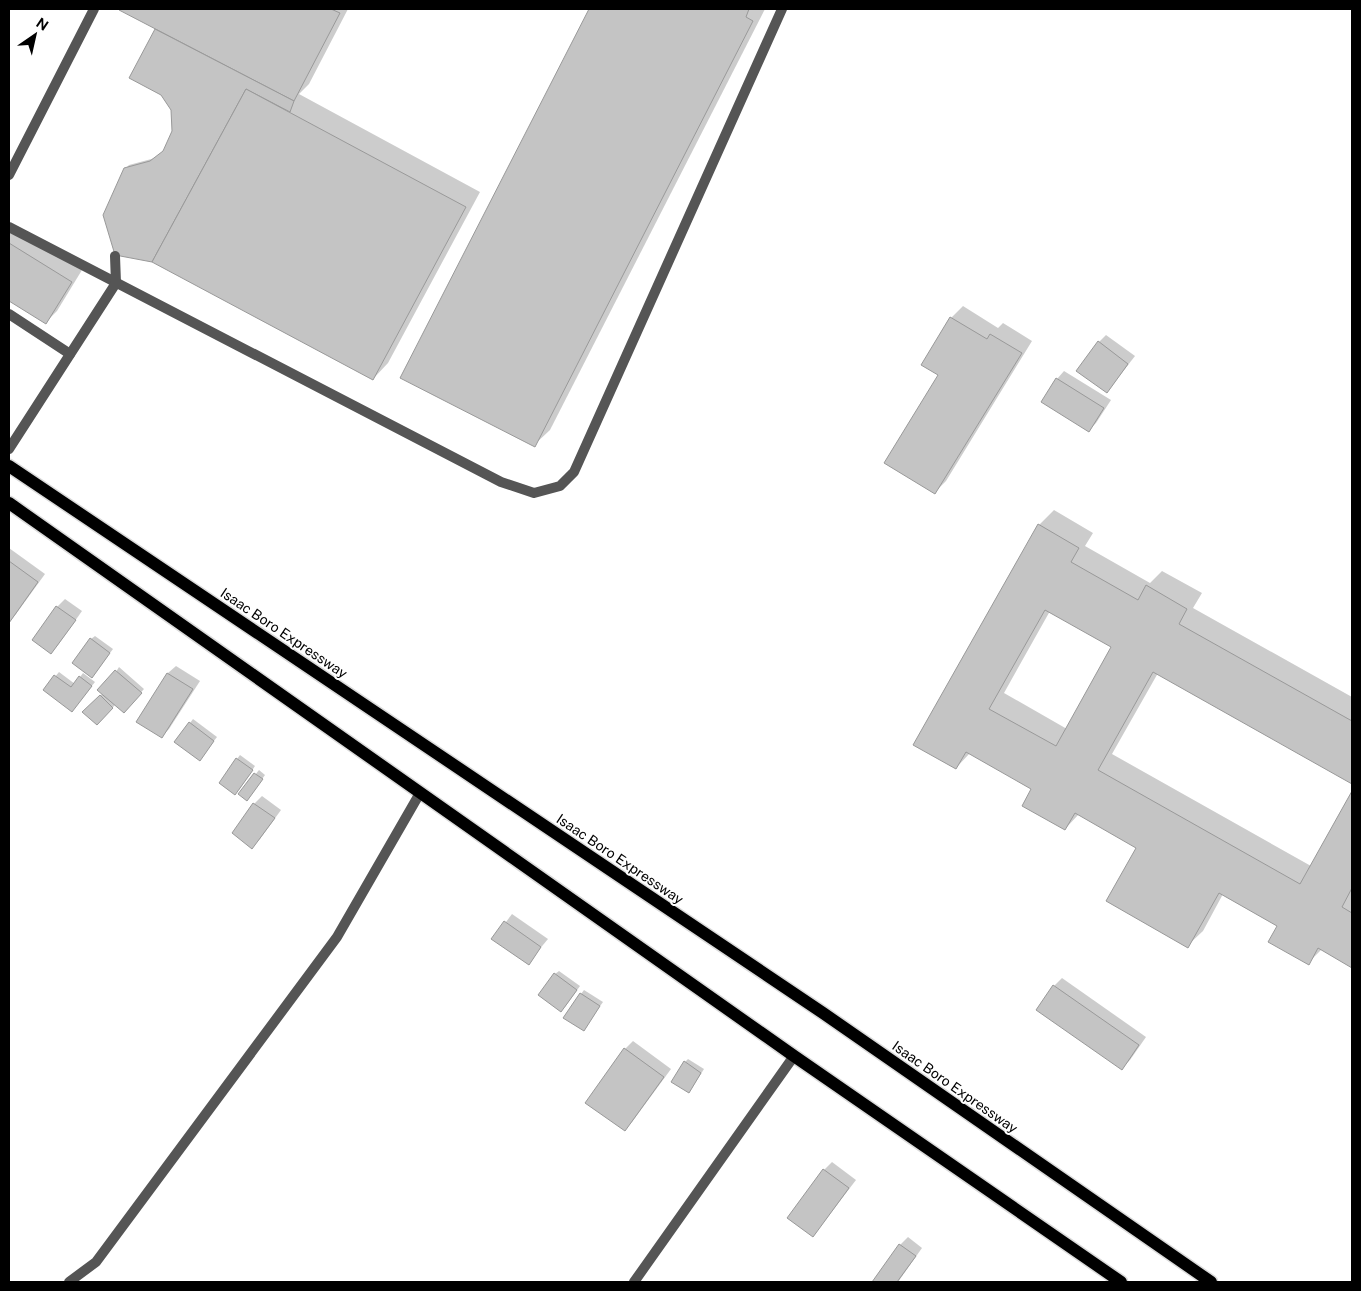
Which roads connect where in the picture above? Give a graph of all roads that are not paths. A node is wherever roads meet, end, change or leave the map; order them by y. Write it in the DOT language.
graph roads {
  1 [pos="94,9"];
  2 [pos="782,9"];
  3 [pos="9,175"];
  4 [pos="9,226"];
  5 [pos="115,256"];
  6 [pos="116,283"];
  7 [pos="9,314"];
  8 [pos="70,354"];
  9 [pos="9,449"];
  10 [pos="9,466"];
  11 [pos="9,503"];
  12 [pos="420,793"];
  13 [pos="794,1056"];
  14 [pos="69,1282"];
  15 [pos="634,1282"];
  16 [pos="1121,1282"];
  17 [pos="1211,1282"];
  1 -- 3 [label="street"];
  2 -- 6 [label="street"];
  4 -- 6 [label="street"];
  5 -- 6 [label="street"];
  6 -- 8 [label="street"];
  7 -- 8 [label="street"];
  8 -- 9 [label="street"];
  10 -- 17 [label="main road, Isaac Boro Expressway"];
  11 -- 12 [label="main road"];
  12 -- 13 [label="main road"];
  12 -- 14 [label="street"];
  13 -- 15 [label="street"];
  13 -- 16 [label="main road"];
}
